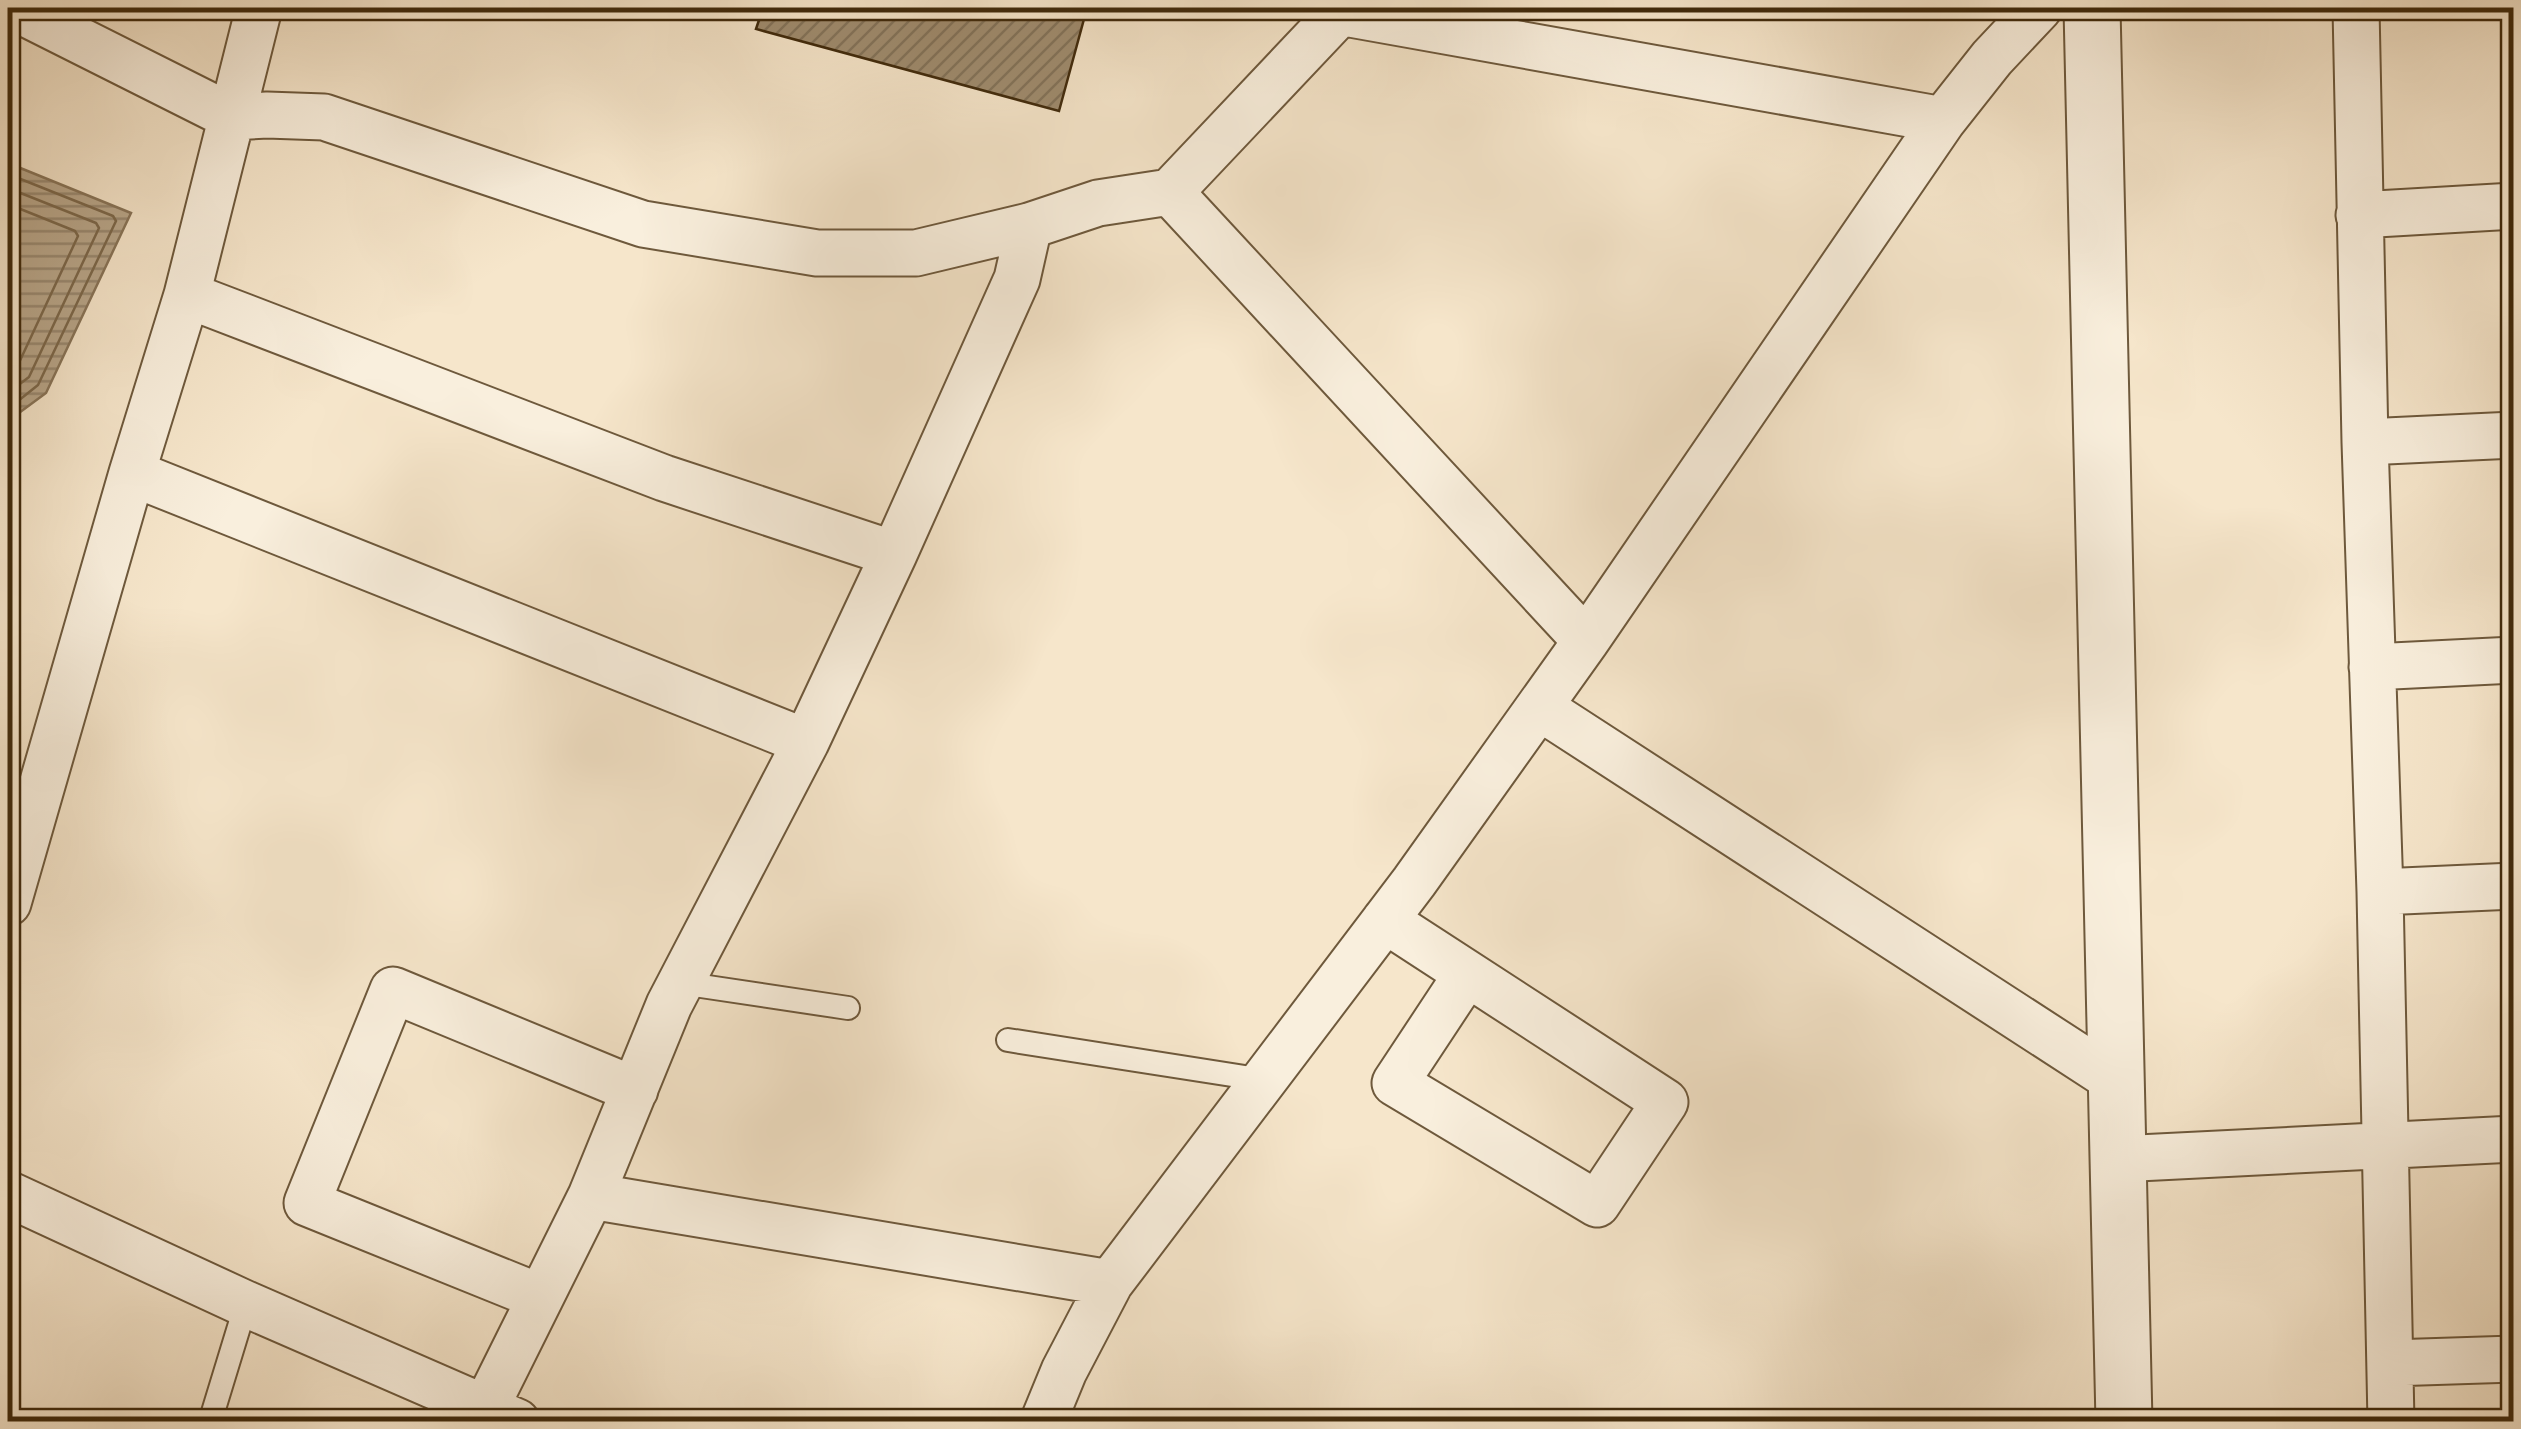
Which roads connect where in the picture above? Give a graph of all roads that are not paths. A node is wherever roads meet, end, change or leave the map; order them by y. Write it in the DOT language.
graph roads {
  1 [pos="15,8"];
  2 [pos="259,8"];
  3 [pos="2039,8"];
  4 [pos="2092,8"];
  5 [pos="2356,8"];
  6 [pos="1341,10"];
  7 [pos="232,117"];
  8 [pos="1943,120"];
  9 [pos="1170,192"];
  10 [pos="2514,206"];
  11 [pos="2360,214"];
  12 [pos="1029,226"];
  13 [pos="186,295"];
  14 [pos="2514,435"];
  15 [pos="2364,442"];
  16 [pos="132,473"];
  17 [pos="894,554"];
  18 [pos="1586,641"];
  19 [pos="2514,660"];
  20 [pos="2372,667"];
  21 [pos="1538,708"];
  22 [pos="806,742"];
  23 [pos="2514,886"];
  24 [pos="2380,892"];
  25 [pos="8,902"];
  26 [pos="1385,920"];
  27 [pos="1468,974"];
  28 [pos="681,983"];
  29 [pos="848,1008"];
  30 [pos="1008,1040"];
  31 [pos="1264,1080"];
  32 [pos="2116,1080"];
  33 [pos="635,1090"];
  34 [pos="2514,1139"];
  35 [pos="2386,1147"];
  36 [pos="2118,1159"];
  37 [pos="8,1194"];
  38 [pos="590,1196"];
  39 [pos="1110,1282"];
  40 [pos="540,1296"];
  41 [pos="246,1304"];
  42 [pos="2514,1359"];
  43 [pos="2390,1363"];
  44 [pos="501,1414"];
  45 [pos="210,1422"];
  46 [pos="1043,1422"];
  47 [pos="2124,1422"];
  48 [pos="2391,1422"];
  1 -- 7 [label="street"];
  2 -- 7 [label="street"];
  3 -- 8 [label="street"];
  4 -- 32 [label="street"];
  5 -- 11 [label="street"];
  6 -- 8 [label="street"];
  6 -- 9 [label="street"];
  7 -- 12 [label="street"];
  7 -- 13 [label="street"];
  8 -- 18 [label="street"];
  9 -- 12 [label="street"];
  9 -- 18 [label="street"];
  10 -- 11 [label="street"];
  11 -- 15 [label="street"];
  12 -- 17 [label="street"];
  13 -- 16 [label="street"];
  13 -- 17 [label="street"];
  14 -- 15 [label="street"];
  15 -- 20 [label="street"];
  16 -- 22 [label="street"];
  16 -- 25 [label="street"];
  17 -- 22 [label="street"];
  18 -- 21 [label="street"];
  19 -- 20 [label="street"];
  20 -- 24 [label="street"];
  21 -- 26 [label="street"];
  21 -- 32 [label="street"];
  22 -- 28 [label="street"];
  23 -- 24 [label="street"];
  24 -- 35 [label="street"];
  26 -- 27 [label="street"];
  26 -- 31 [label="street"];
  27 -- 27 [label="street"];
  28 -- 29 [label="lane"];
  28 -- 33 [label="street"];
  30 -- 31 [label="lane"];
  31 -- 39 [label="street"];
  32 -- 36 [label="street"];
  33 -- 38 [label="street"];
  33 -- 40 [label="street"];
  34 -- 35 [label="street"];
  35 -- 36 [label="street"];
  35 -- 43 [label="street"];
  36 -- 47 [label="street"];
  37 -- 41 [label="street"];
  38 -- 39 [label="street"];
  38 -- 40 [label="street"];
  39 -- 46 [label="street"];
  40 -- 44 [label="street"];
  41 -- 44 [label="street"];
  41 -- 45 [label="lane"];
  42 -- 43 [label="street"];
  43 -- 48 [label="street"];
}
